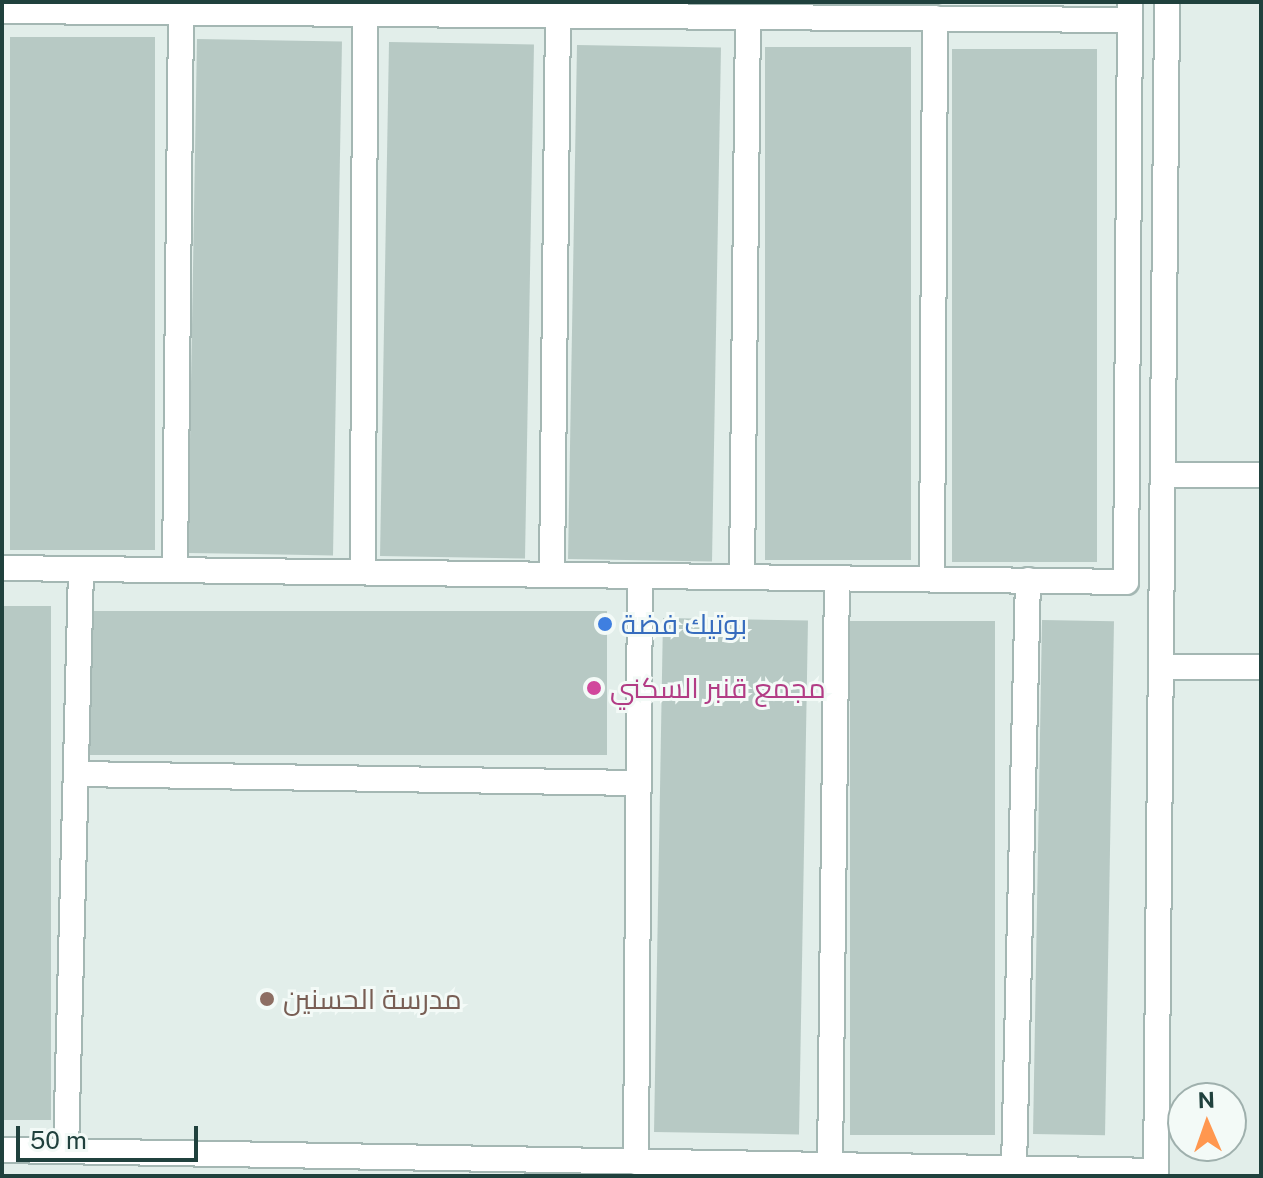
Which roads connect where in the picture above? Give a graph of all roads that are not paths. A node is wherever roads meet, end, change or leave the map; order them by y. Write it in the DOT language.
graph roads {
  1 [pos="1167,2"];
  2 [pos="2,11"];
  3 [pos="551,11"];
  4 [pos="1130,11"];
  5 [pos="181,13"];
  6 [pos="365,14"];
  7 [pos="748,17"];
  8 [pos="935,18"];
  9 [pos="1163,475"];
  10 [pos="1261,475"];
  11 [pos="2,568"];
  12 [pos="81,569"];
  13 [pos="175,569"];
  14 [pos="363,571"];
  15 [pos="552,575"];
  16 [pos="640,576"];
  17 [pos="742,577"];
  18 [pos="837,578"];
  19 [pos="932,579"];
  20 [pos="1028,580"];
  21 [pos="1161,667"];
  22 [pos="1261,667"];
  23 [pos="76,774"];
  24 [pos="639,783"];
  25 [pos="2,1150"];
  26 [pos="66,1151"];
  27 [pos="636,1162"];
  28 [pos="166,1164"];
  29 [pos="830,1165"];
  30 [pos="359,1166"];
  31 [pos="547,1168"];
  32 [pos="1014,1168"];
  33 [pos="729,1170"];
  34 [pos="920,1171"];
  35 [pos="1110,1173"];
  36 [pos="1156,1174"];
  1 -- 9 [label="street"];
  2 -- 5 [label="street"];
  3 -- 6 [label="street"];
  3 -- 7 [label="street"];
  3 -- 15 [label="street"];
  4 -- 8 [label="street"];
  4 -- 20 [label="street"];
  5 -- 6 [label="street"];
  5 -- 13 [label="street"];
  6 -- 14 [label="street"];
  7 -- 8 [label="street"];
  7 -- 17 [label="street"];
  8 -- 19 [label="street"];
  9 -- 10 [label="street"];
  9 -- 21 [label="street"];
  11 -- 12 [label="street"];
  12 -- 13 [label="street"];
  12 -- 23 [label="street"];
  13 -- 14 [label="street"];
  14 -- 15 [label="street"];
  15 -- 16 [label="street"];
  16 -- 17 [label="street"];
  16 -- 24 [label="street"];
  17 -- 18 [label="street"];
  18 -- 19 [label="street"];
  18 -- 29 [label="street"];
  19 -- 20 [label="street"];
  20 -- 32 [label="street"];
  21 -- 22 [label="street"];
  21 -- 36 [label="street"];
  23 -- 24 [label="street"];
  23 -- 26 [label="street"];
  24 -- 27 [label="street"];
  25 -- 26 [label="street"];
  26 -- 28 [label="street"];
  27 -- 31 [label="street"];
  27 -- 33 [label="street"];
  28 -- 30 [label="street"];
  29 -- 33 [label="street"];
  29 -- 34 [label="street"];
  30 -- 31 [label="street"];
  32 -- 34 [label="street"];
  32 -- 35 [label="street"];
  35 -- 36 [label="street"];
}
